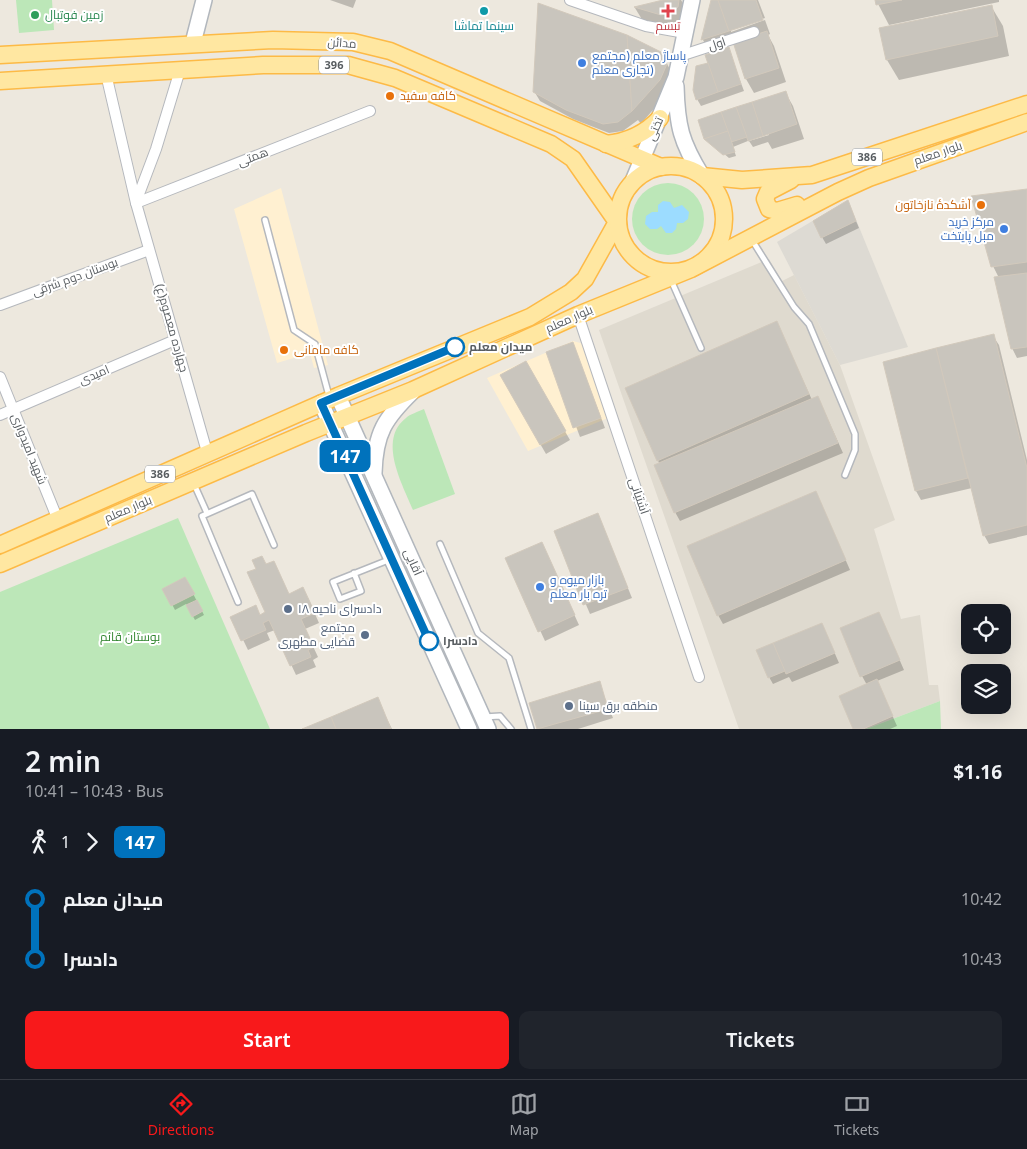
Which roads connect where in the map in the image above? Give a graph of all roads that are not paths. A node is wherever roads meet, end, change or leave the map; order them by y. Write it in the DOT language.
graph roads {
  1 [pos="204,0"];
  2 [pos="570,0"];
  3 [pos="692,0"];
  4 [pos="754,32"];
  5 [pos="685,33"];
  6 [pos="194,43"];
  7 [pos="0,55"];
  8 [pos="680,56"];
  9 [pos="180,70"];
  10 [pos="106,74"];
  11 [pos="676,77"];
  12 [pos="0,81"];
  13 [pos="1027,104"];
  14 [pos="370,111"];
  15 [pos="660,118"];
  16 [pos="1027,122"];
  17 [pos="606,144"];
  18 [pos="642,159"];
  19 [pos="660,167"];
  20 [pos="702,176"];
  21 [pos="795,178"];
  22 [pos="633,181"];
  23 [pos="838,192"];
  24 [pos="136,203"];
  25 [pos="265,220"];
  26 [pos="617,222"];
  27 [pos="750,238"];
  28 [pos="150,250"];
  29 [pos="691,269"];
  30 [pos="669,278"];
  31 [pos="0,305"];
  32 [pos="578,314"];
  33 [pos="175,340"];
  34 [pos="701,348"];
  35 [pos="0,377"];
  36 [pos="413,390"];
  37 [pos="330,399"];
  38 [pos="13,410"];
  39 [pos="0,415"];
  40 [pos="347,416"];
  41 [pos="331,424"];
  42 [pos="306,433"];
  43 [pos="342,449"];
  44 [pos="207,452"];
  45 [pos="845,475"];
  46 [pos="374,477"];
  47 [pos="192,482"];
  48 [pos="207,513"];
  49 [pos="58,520"];
  50 [pos="440,544"];
  51 [pos="0,545"];
  52 [pos="274,545"];
  53 [pos="391,559"];
  54 [pos="0,564"];
  55 [pos="354,573"];
  56 [pos="238,602"];
  57 [pos="700,676"];
  58 [pos="486,723"];
  59 [pos="467,729"];
  60 [pos="510,729"];
  61 [pos="531,729"];
  1 -- 6 [label="main road"];
  2 -- 5 [label="street"];
  3 -- 5 [label="main road, تختی"];
  4 -- 8 [label="street, اول"];
  5 -- 8 [label="main road, تختی"];
  6 -- 7 [label="main road, مدائن / 396"];
  6 -- 17 [label="main road, مدائن / 396"];
  8 -- 11 [label="main road, تختی"];
  9 -- 10 [label="main road, مدائن / 396"];
  9 -- 24 [label="street"];
  9 -- 26 [label="main road, مدائن / 396"];
  10 -- 12 [label="main road, مدائن / 396"];
  10 -- 24 [label="street, چهارده معصوم(ع)"];
  11 -- 15 [label="main road, تختی"];
  11 -- 20 [label="main road, تختی"];
  13 -- 21 [label="main road, بلوار معلم / 386"];
  14 -- 24 [label="street, همتی"];
  15 -- 17 [label="main road"];
  15 -- 18 [label="main road, تختی"];
  16 -- 23 [label="main road, بلوار معلم / 386"];
  17 -- 18 [label="main road, مدائن / 396"];
  18 -- 19 [label="main road, مدائن / 396"];
  18 -- 22 [label="main road, تختی"];
  19 -- 20 [label="main road"];
  19 -- 22 [label="main road"];
  20 -- 21 [label="main road, بلوار معلم / 386"];
  20 -- 29 [label="main road"];
  21 -- 23 [label="main road"];
  22 -- 26 [label="main road"];
  23 -- 27 [label="main road, بلوار معلم / 386"];
  24 -- 28 [label="street, چهارده معصوم(ع)"];
  25 -- 37 [label="lane"];
  26 -- 29 [label="main road"];
  26 -- 37 [label="main road, بلوار معلم / 386"];
  27 -- 29 [label="main road, بلوار معلم / 386"];
  27 -- 45 [label="lane"];
  28 -- 31 [label="street, بوستان دوم شرقی"];
  28 -- 33 [label="street, چهارده معصوم(ع)"];
  29 -- 30 [label="main road, بلوار معلم / 386"];
  30 -- 32 [label="main road, بلوار معلم / 386"];
  30 -- 34 [label="lane"];
  32 -- 36 [label="main road, بلوار معلم / 386"];
  32 -- 57 [label="street, آشتیانی"];
  33 -- 38 [label="street, امیدی"];
  33 -- 44 [label="street, چهارده معصوم(ع)"];
  35 -- 38 [label="street, شهيد امیدواری"];
  36 -- 40 [label="main road, بلوار معلم / 386"];
  36 -- 46 [label="main road"];
  37 -- 40 [label="main road, آقایی"];
  37 -- 41 [label="main road, آقایی"];
  37 -- 44 [label="main road, بلوار معلم / 386"];
  38 -- 39 [label="street, امیدی"];
  38 -- 49 [label="street, شهيد امیدواری"];
  40 -- 41 [label="main road, بلوار معلم / 386"];
  40 -- 46 [label="main road, آقایی"];
  41 -- 42 [label="main road, بلوار معلم / 386"];
  41 -- 43 [label="main road, آقایی"];
  42 -- 43 [label="main road"];
  42 -- 47 [label="main road, بلوار معلم / 386"];
  43 -- 53 [label="main road, آقایی"];
  44 -- 49 [label="main road, بلوار معلم / 386"];
  46 -- 58 [label="main road, آقایی"];
  47 -- 48 [label="lane"];
  47 -- 54 [label="main road, بلوار معلم / 386"];
  48 -- 52 [label="lane"];
  48 -- 56 [label="lane"];
  49 -- 51 [label="main road, بلوار معلم / 386"];
  50 -- 61 [label="lane"];
  53 -- 55 [label="lane"];
  53 -- 59 [label="main road, آقایی"];
  55 -- 55 [label="lane"];
  58 -- 60 [label="lane"];
}
